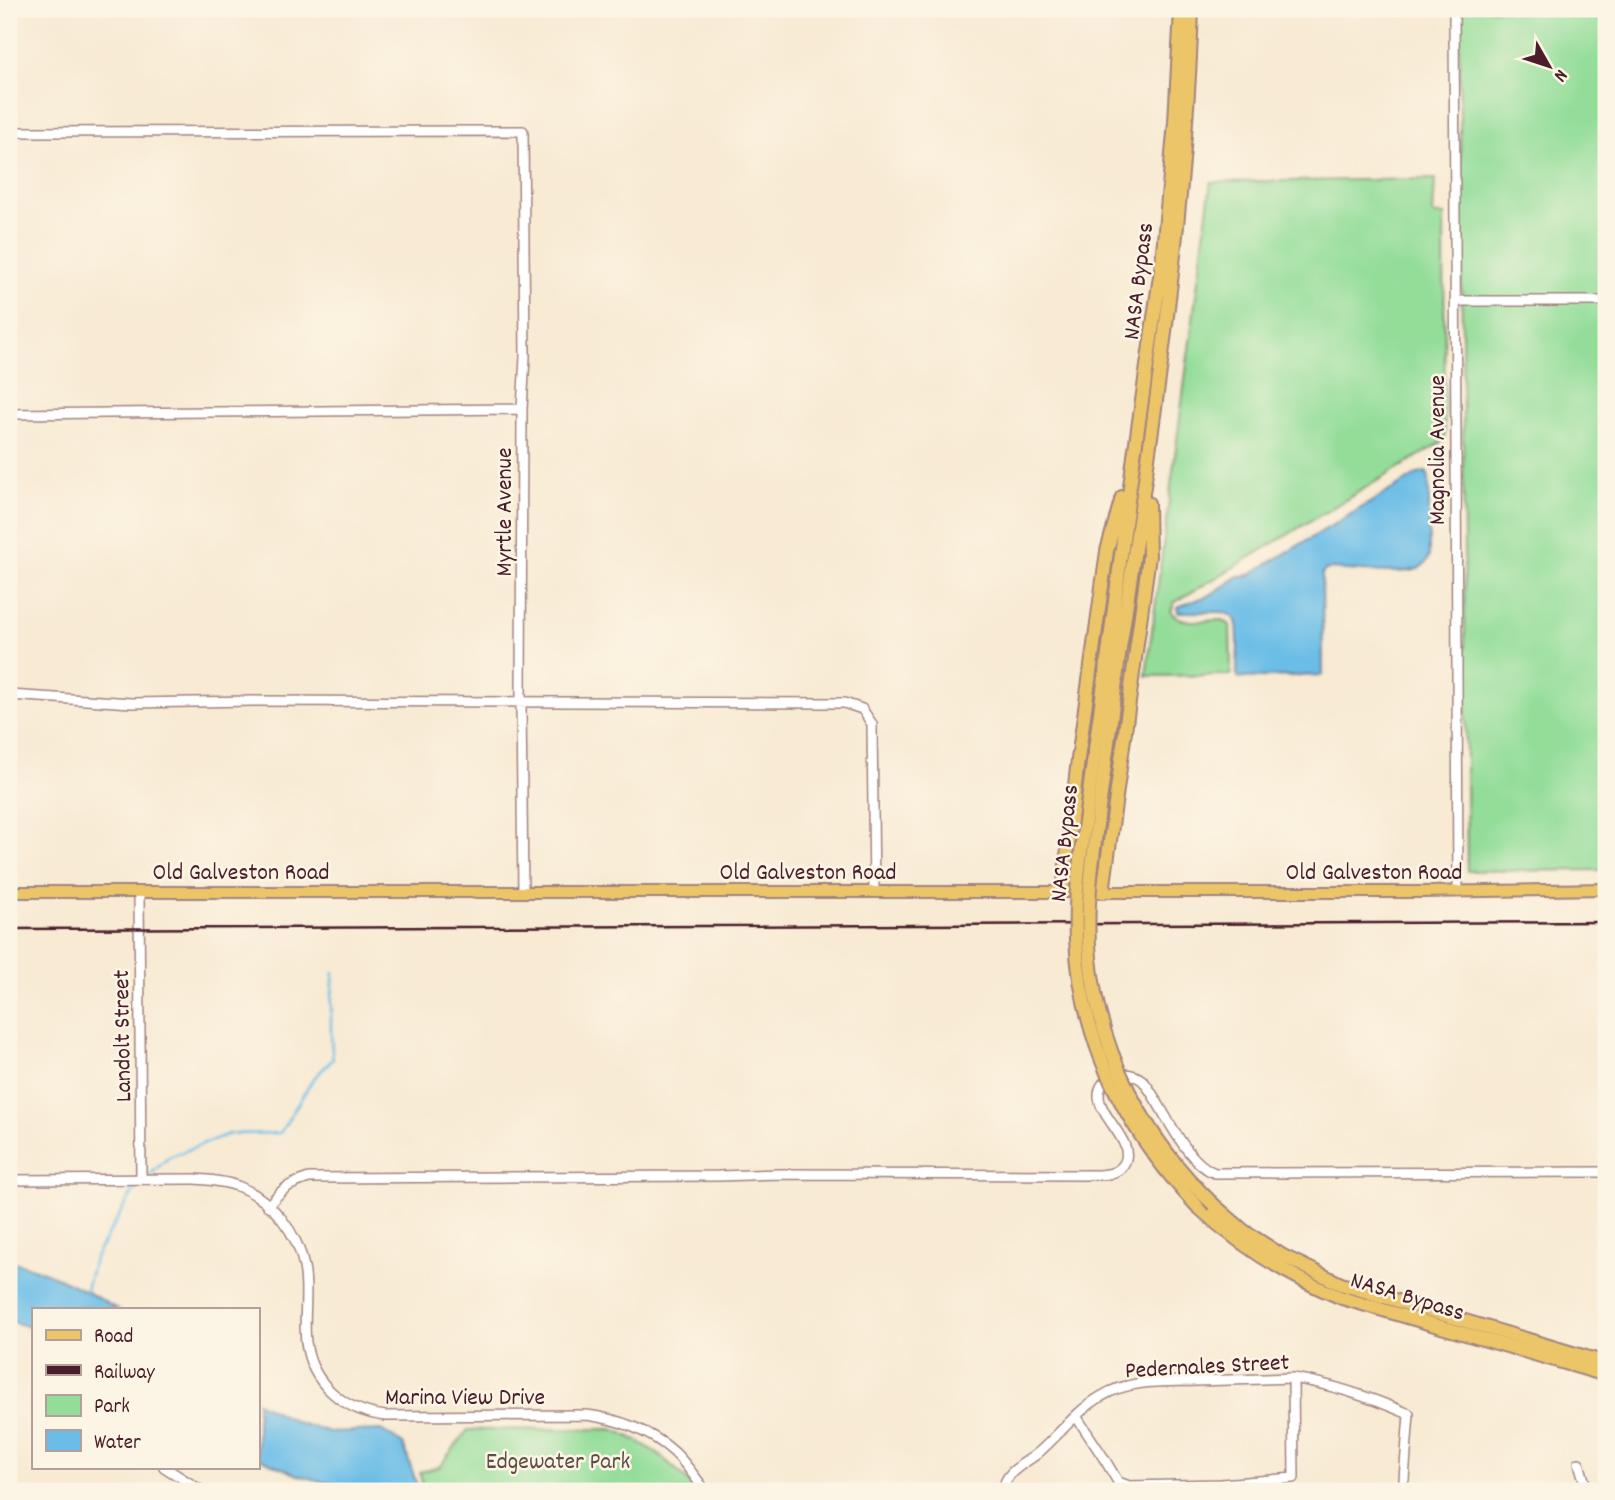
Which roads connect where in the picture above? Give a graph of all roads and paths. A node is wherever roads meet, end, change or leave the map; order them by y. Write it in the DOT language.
graph roads {
  1 [pos="1181,9"];
  2 [pos="1192,9"];
  3 [pos="1454,9"];
  4 [pos="9,132"];
  5 [pos="1606,300"];
  6 [pos="1455,301"];
  7 [pos="523,409"];
  8 [pos="9,414"];
  9 [pos="1133,456"];
  10 [pos="1148,466"];
  11 [pos="1114,655"];
  12 [pos="9,695"];
  13 [pos="521,703"];
  14 [pos="1078,759"];
  15 [pos="1122,759"];
  16 [pos="1606,889"];
  17 [pos="9,892"];
  18 [pos="139,892"];
  19 [pos="523,892"];
  20 [pos="874,892"];
  21 [pos="1063,892"];
  22 [pos="1103,892"];
  23 [pos="1458,892"];
  24 [pos="1606,1172"];
  25 [pos="141,1179"];
  26 [pos="9,1180"];
  27 [pos="268,1206"];
  28 [pos="1606,1363"];
  29 [pos="1606,1376"];
  30 [pos="1293,1378"];
  31 [pos="1076,1416"];
  32 [pos="1579,1463"];
  33 [pos="166,1468"];
  34 [pos="1404,1479"];
  35 [pos="1213,1487"];
  36 [pos="1226,1487"];
  37 [pos="202,1491"];
  38 [pos="706,1491"];
  39 [pos="1003,1491"];
  40 [pos="1584,1491"];
  1 -- 9 [label="highway, NASA Bypass"];
  2 -- 10 [label="highway, NASA Bypass"];
  3 -- 6 [label="street, Magnolia Avenue"];
  4 -- 7 [label="street, Myrtle Avenue"];
  5 -- 6 [label="street"];
  6 -- 23 [label="street, Magnolia Avenue"];
  7 -- 8 [label="street"];
  7 -- 13 [label="street, Myrtle Avenue"];
  9 -- 11 [label="highway, NASA Bypass"];
  9 -- 14 [label="highway"];
  10 -- 11 [label="highway, NASA Bypass"];
  10 -- 15 [label="highway"];
  11 -- 28 [label="highway, NASA Bypass, bridge"];
  11 -- 29 [label="highway, NASA Bypass, bridge"];
  12 -- 13 [label="street"];
  13 -- 19 [label="street, Myrtle Avenue"];
  13 -- 20 [label="street"];
  14 -- 15 [label="highway"];
  14 -- 21 [label="highway"];
  15 -- 22 [label="highway"];
  16 -- 23 [label="main road, Old Galveston Road"];
  17 -- 18 [label="main road, Old Galveston Road"];
  18 -- 19 [label="main road, Old Galveston Road"];
  18 -- 25 [label="street, Landolt Street"];
  19 -- 20 [label="main road, Old Galveston Road"];
  20 -- 21 [label="main road, Old Galveston Road"];
  21 -- 22 [label="main road, Old Galveston Road"];
  22 -- 23 [label="main road, Old Galveston Road"];
  24 -- 27 [label="street"];
  25 -- 26 [label="street"];
  25 -- 27 [label="street, Marina View Drive"];
  27 -- 38 [label="street, Marina View Drive"];
  30 -- 31 [label="street, Pedernales Street"];
  30 -- 34 [label="street, Pedernales Street"];
  30 -- 36 [label="street"];
  31 -- 35 [label="street"];
  31 -- 39 [label="street, Pedernales Street"];
  32 -- 40 [label="street"];
  33 -- 37 [label="street"];
  35 -- 36 [label="street"];
}
